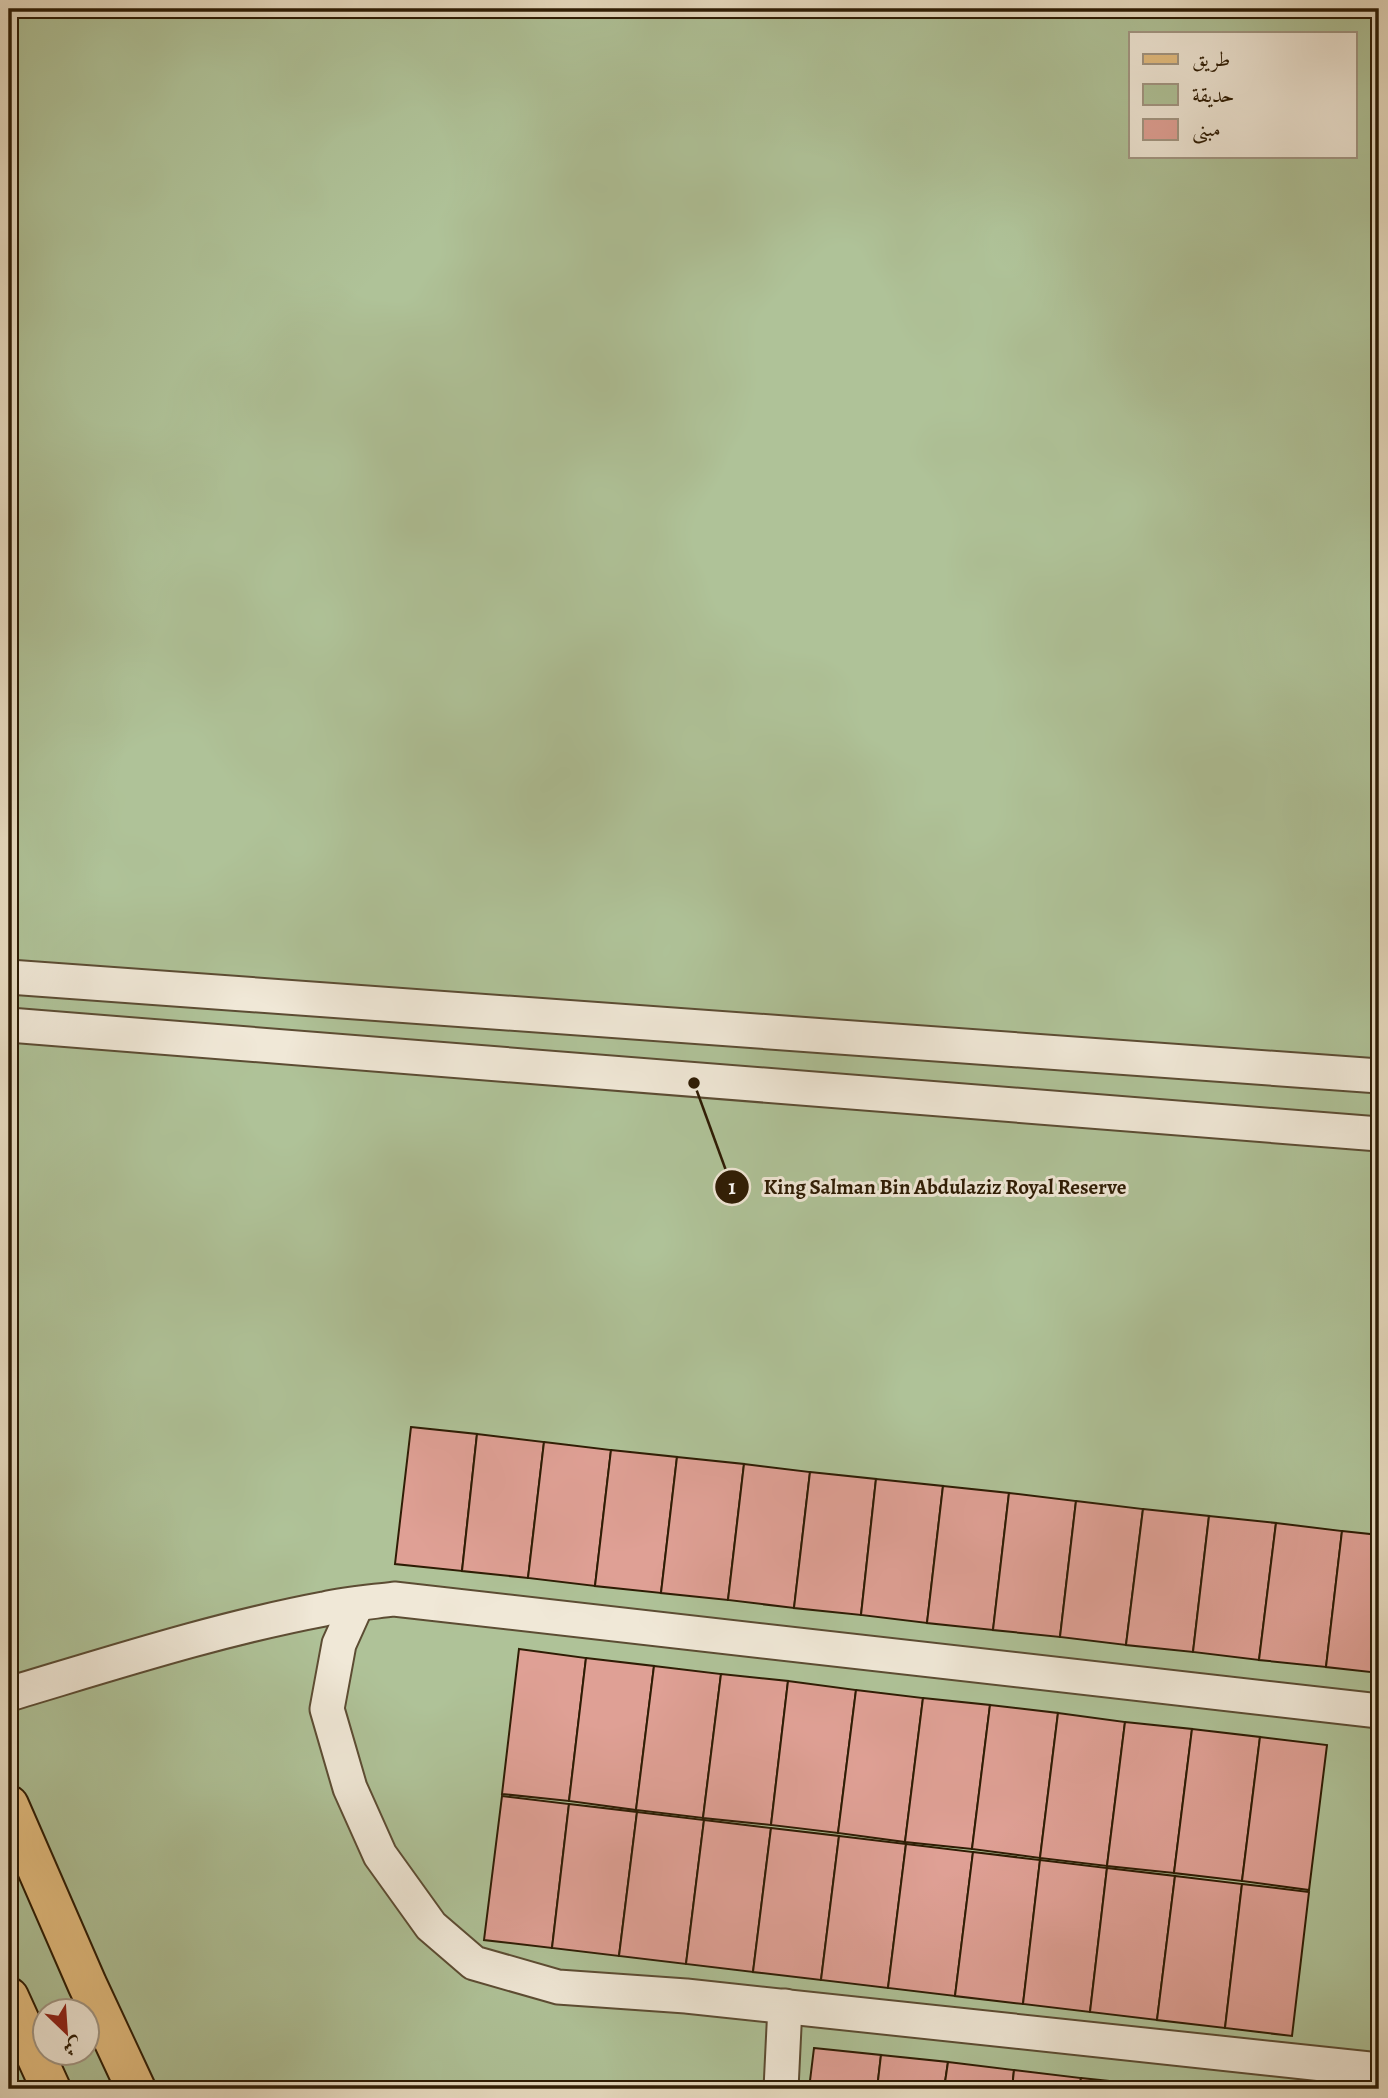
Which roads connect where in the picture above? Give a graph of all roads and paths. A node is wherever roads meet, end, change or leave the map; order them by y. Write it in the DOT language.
graph roads {
  1 [pos="9,977"];
  2 [pos="9,1025"];
  3 [pos="1379,1076"];
  4 [pos="1379,1134"];
  5 [pos="357,1604"];
  6 [pos="9,1694"];
  7 [pos="1379,1711"];
  8 [pos="9,1805"];
  9 [pos="9,1997"];
  10 [pos="785,2006"];
  11 [pos="1379,2070"];
  12 [pos="51,2089"];
  13 [pos="136,2089"];
  14 [pos="781,2089"];
  1 -- 3 [label="street"];
  2 -- 4 [label="street"];
  5 -- 6 [label="street"];
  5 -- 7 [label="street"];
  5 -- 10 [label="street"];
  8 -- 13 [label="main road"];
  9 -- 12 [label="main road"];
  10 -- 11 [label="street"];
  10 -- 14 [label="street"];
}
